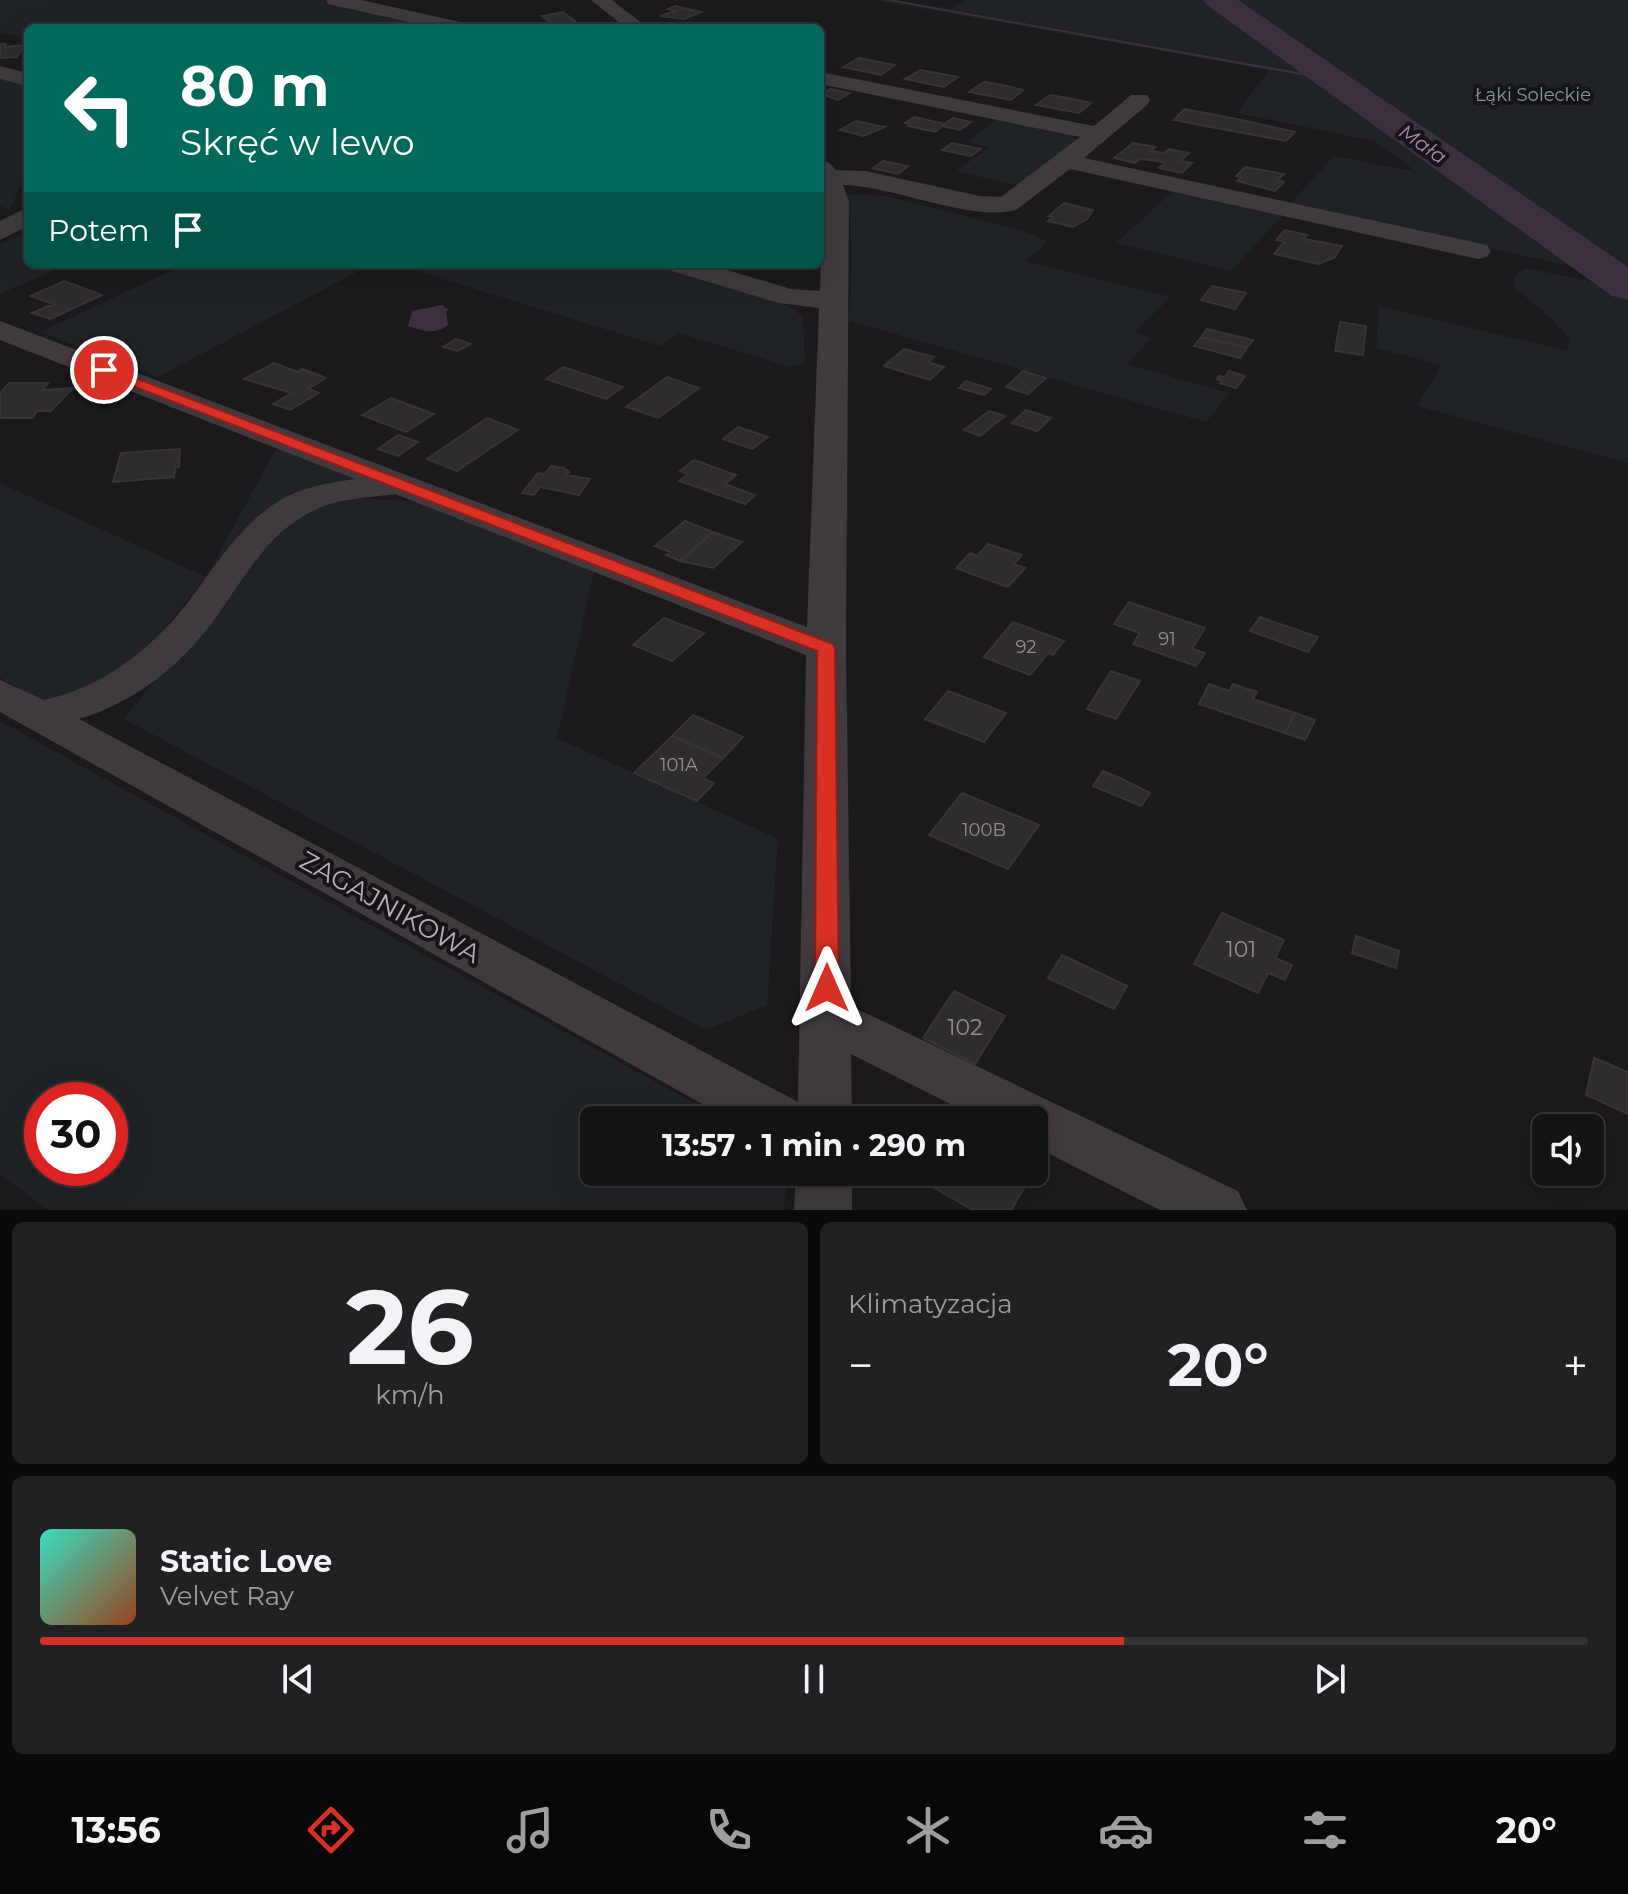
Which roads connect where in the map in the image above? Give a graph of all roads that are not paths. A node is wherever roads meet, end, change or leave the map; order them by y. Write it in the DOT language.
graph roads {
  1 [pos="335,0"];
  2 [pos="600,0"];
  3 [pos="444,24"];
  4 [pos="633,24"];
  5 [pos="0,72"];
  6 [pos="24,79"];
  7 [pos="824,79"];
  8 [pos="1139,100"];
  9 [pos="1099,134"];
  10 [pos="1066,161"];
  11 [pos="824,172"];
  12 [pos="24,217"];
  13 [pos="0,232"];
  14 [pos="1478,251"];
  15 [pos="691,268"];
  16 [pos="834,301"];
  17 [pos="0,330"];
  18 [pos="397,484"];
  19 [pos="826,648"];
  20 [pos="19,704"];
  21 [pos="827,1018"];
  22 [pos="755,1106"];
  23 [pos="825,1106"];
  24 [pos="824,1186"];
  25 [pos="823,1210"];
  26 [pos="1218,1210"];
  1 -- 3 [label="street"];
  2 -- 4 [label="street"];
  5 -- 6 [label="street"];
  7 -- 9 [label="street"];
  8 -- 9 [label="street"];
  9 -- 10 [label="street"];
  10 -- 11 [label="street"];
  10 -- 14 [label="street"];
  11 -- 16 [label="street"];
  12 -- 13 [label="street"];
  15 -- 16 [label="street"];
  16 -- 19 [label="street"];
  17 -- 18 [label="street"];
  18 -- 19 [label="street"];
  18 -- 20 [label="street"];
  19 -- 21 [label="street"];
  20 -- 22 [label="street, ZAGAJNIKOWA"];
  21 -- 23 [label="street"];
  21 -- 26 [label="street"];
  24 -- 25 [label="street"];
}
